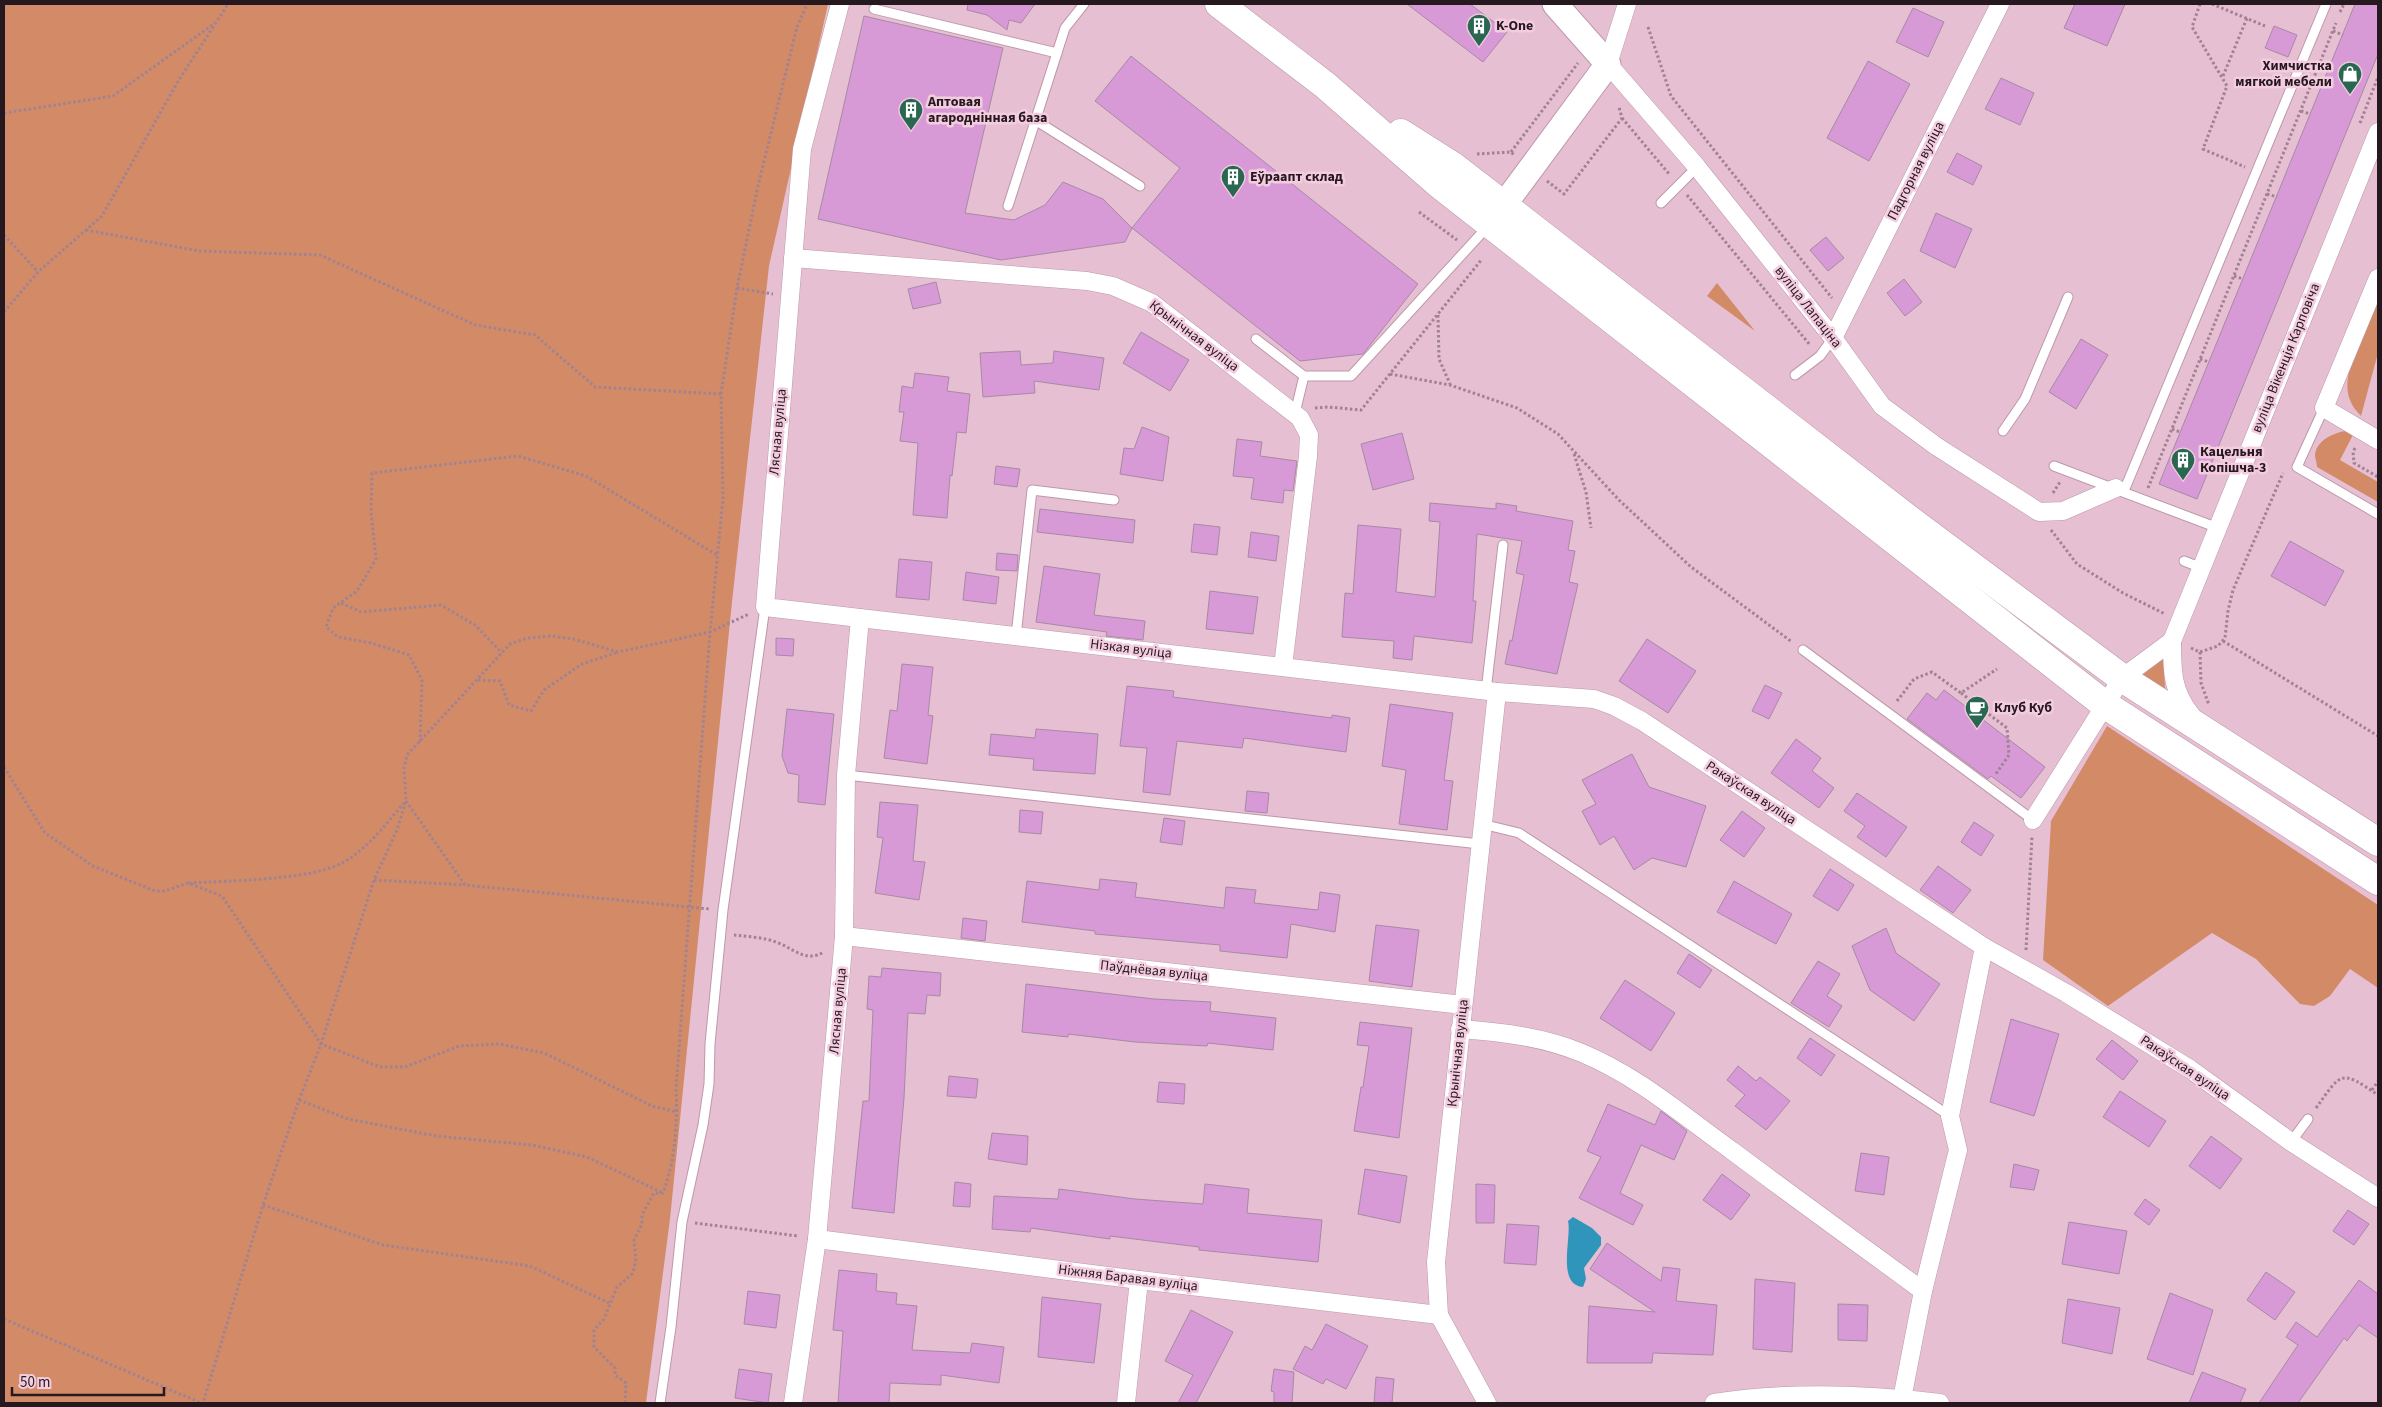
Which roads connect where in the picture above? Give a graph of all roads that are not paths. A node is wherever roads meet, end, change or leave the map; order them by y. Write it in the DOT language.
graph roads {
  1 [pos="840,4"];
  2 [pos="1084,4"];
  3 [pos="1219,4"];
  4 [pos="1556,4"];
  5 [pos="1627,4"];
  6 [pos="2000,4"];
  7 [pos="2326,4"];
  8 [pos="874,9"];
  9 [pos="1057,53"];
  10 [pos="1608,64"];
  11 [pos="1035,120"];
  12 [pos="2378,132"];
  13 [pos="1697,167"];
  14 [pos="1140,186"];
  15 [pos="1661,203"];
  16 [pos="1008,206"];
  17 [pos="1497,214"];
  18 [pos="794,258"];
  19 [pos="2378,278"];
  20 [pos="2068,297"];
  21 [pos="1833,338"];
  22 [pos="1256,339"];
  23 [pos="1795,374"];
  24 [pos="1304,376"];
  25 [pos="2324,408"];
  26 [pos="1295,413"];
  27 [pos="2004,431"];
  28 [pos="2378,440"];
  29 [pos="2054,466"];
  30 [pos="2120,490"];
  31 [pos="1114,500"];
  32 [pos="2378,514"];
  33 [pos="2218,528"];
  34 [pos="1503,545"];
  35 [pos="2184,561"];
  36 [pos="2202,568"];
  37 [pos="765,607"];
  38 [pos="860,618"];
  39 [pos="1016,636"];
  40 [pos="2172,641"];
  41 [pos="1803,650"];
  42 [pos="1283,667"];
  43 [pos="2122,678"];
  44 [pos="1491,691"];
  45 [pos="2104,704"];
  46 [pos="2205,731"];
  47 [pos="2189,758"];
  48 [pos="846,775"];
  49 [pos="2033,820"];
  50 [pos="1482,824"];
  51 [pos="2378,842"];
  52 [pos="1480,844"];
  53 [pos="2378,881"];
  54 [pos="844,936"];
  55 [pos="1984,948"];
  56 [pos="1463,1005"];
  57 [pos="1460,1029"];
  58 [pos="1950,1116"];
  59 [pos="2308,1119"];
  60 [pos="2291,1142"];
  61 [pos="2378,1198"];
  62 [pos="817,1239"];
  63 [pos="1139,1280"];
  64 [pos="1924,1292"];
  65 [pos="1439,1315"];
  66 [pos="1902,1399"];
  67 [pos="660,1403"];
  68 [pos="793,1403"];
  69 [pos="1126,1403"];
  70 [pos="1487,1403"];
  71 [pos="1714,1403"];
  72 [pos="1940,1403"];
  1 -- 18 [label="street, Лясная вуліца"];
  2 -- 9 [label="lane"];
  3 -- 17 [label="main road"];
  4 -- 10 [label="main road, вуліца Лапаціна"];
  5 -- 10 [label="street"];
  6 -- 21 [label="street, Падгорная вуліца"];
  7 -- 30 [label="lane"];
  8 -- 9 [label="lane"];
  9 -- 11 [label="lane"];
  10 -- 13 [label="street, вуліца Лапаціна"];
  10 -- 17 [label="main road"];
  11 -- 14 [label="lane"];
  11 -- 16 [label="lane"];
  12 -- 33 [label="street, вуліца Вікенція Карповіча"];
  13 -- 15 [label="lane"];
  13 -- 21 [label="street, вуліца Лапаціна"];
  17 -- 24 [label="lane"];
  17 -- 43 [label="main road"];
  17 -- 45 [label="main road"];
  18 -- 26 [label="street, Крынічная вуліца"];
  18 -- 37 [label="street, Лясная вуліца"];
  19 -- 25 [label="street"];
  20 -- 27 [label="lane"];
  21 -- 23 [label="lane"];
  21 -- 30 [label="street, вуліца Лапаціна"];
  22 -- 24 [label="lane"];
  24 -- 26 [label="lane"];
  25 -- 28 [label="street"];
  25 -- 32 [label="lane"];
  26 -- 42 [label="street, Крынічная вуліца"];
  29 -- 30 [label="lane"];
  30 -- 33 [label="lane"];
  31 -- 39 [label="lane"];
  33 -- 36 [label="street, вуліца Вікенція Карповіча"];
  34 -- 44 [label="lane"];
  35 -- 36 [label="lane"];
  36 -- 40 [label="street, вуліца Вікенція Карповіча"];
  37 -- 38 [label="street, Нізкая вуліца"];
  37 -- 67 [label="lane"];
  38 -- 39 [label="street, Нізкая вуліца"];
  38 -- 48 [label="street, Лясная вуліца"];
  39 -- 42 [label="street, Нізкая вуліца"];
  40 -- 43 [label="street"];
  40 -- 46 [label="street"];
  41 -- 49 [label="lane"];
  42 -- 44 [label="street, Нізкая вуліца"];
  43 -- 45 [label="street"];
  43 -- 46 [label="main road"];
  44 -- 50 [label="street, Крынічная вуліца"];
  44 -- 55 [label="street, Ракаўская вуліца"];
  45 -- 47 [label="main road"];
  45 -- 49 [label="street"];
  46 -- 47 [label="main road"];
  46 -- 51 [label="main road"];
  47 -- 53 [label="main road"];
  48 -- 52 [label="lane"];
  48 -- 54 [label="street, Лясная вуліца"];
  50 -- 52 [label="street, Крынічная вуліца"];
  50 -- 58 [label="lane"];
  52 -- 56 [label="street, Крынічная вуліца"];
  54 -- 56 [label="street, Паўднёвая вуліца"];
  54 -- 62 [label="street, Лясная вуліца"];
  55 -- 58 [label="street"];
  55 -- 60 [label="street, Ракаўская вуліца"];
  56 -- 57 [label="street, Крынічная вуліца"];
  57 -- 64 [label="street"];
  57 -- 65 [label="street, Крынічная вуліца"];
  58 -- 64 [label="street"];
  59 -- 60 [label="lane"];
  60 -- 61 [label="street, Ракаўская вуліца"];
  62 -- 63 [label="street, Ніжняя Баравая вуліца"];
  62 -- 68 [label="street, Лясная вуліца"];
  63 -- 65 [label="street, Ніжняя Баравая вуліца"];
  63 -- 69 [label="street"];
  64 -- 66 [label="street"];
  65 -- 70 [label="street, Крынічная вуліца"];
  66 -- 71 [label="street"];
  66 -- 72 [label="street"];
}
